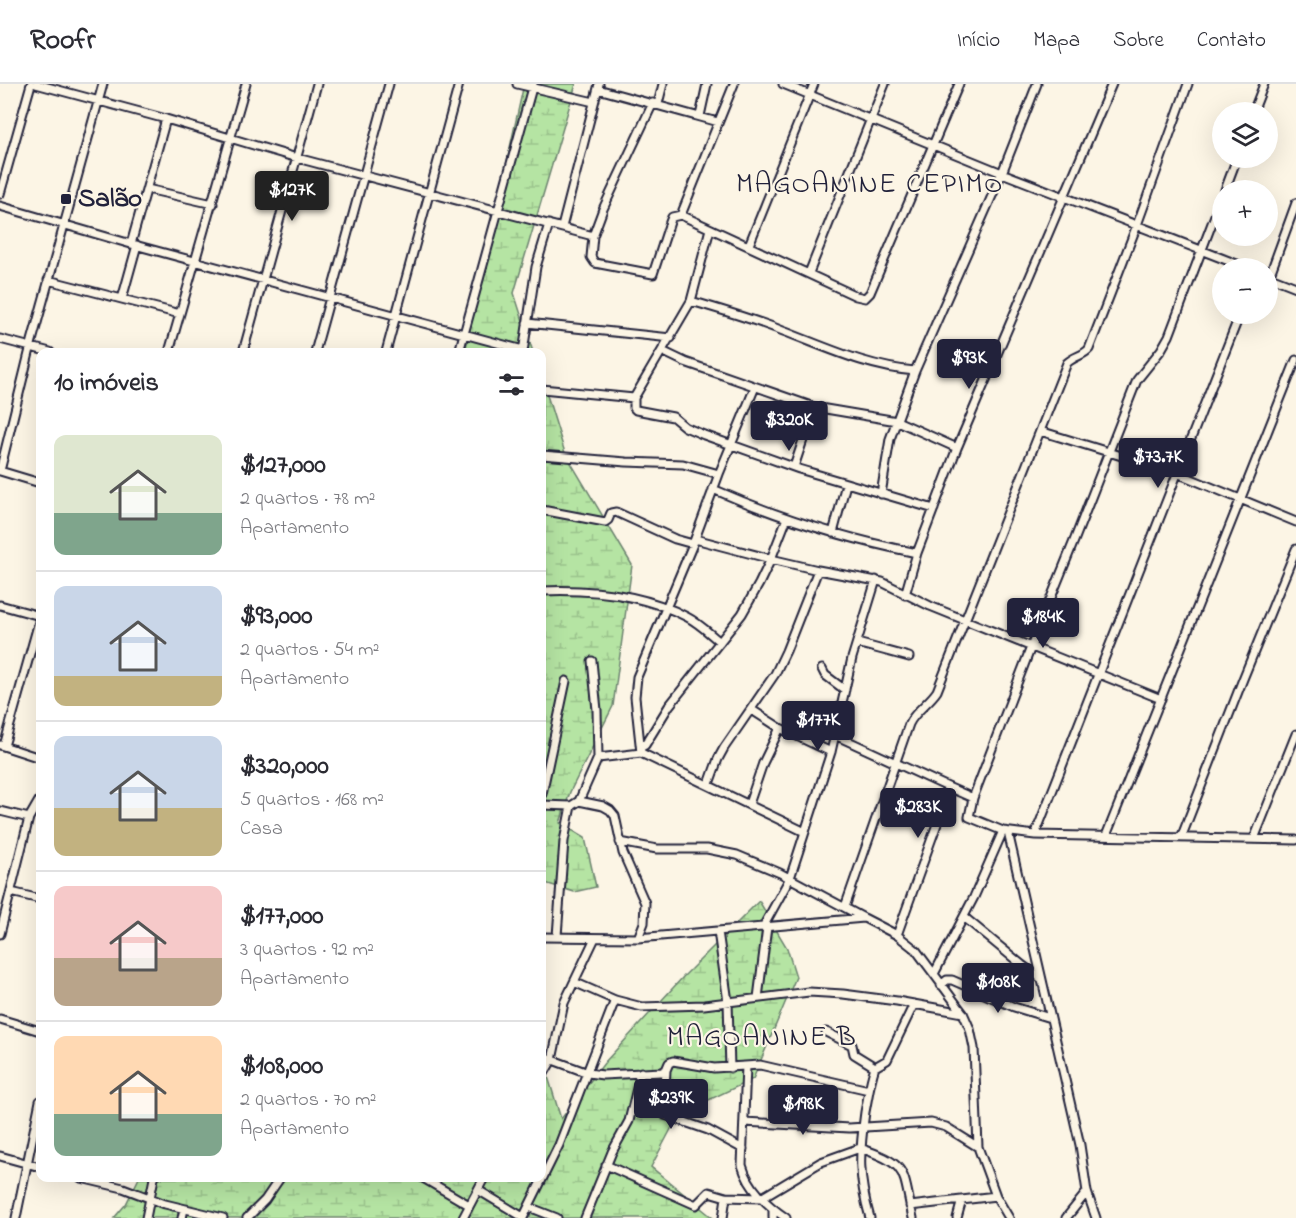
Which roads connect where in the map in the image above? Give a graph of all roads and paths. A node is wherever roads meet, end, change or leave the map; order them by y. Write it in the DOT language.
graph roads {
  1 [pos="31,84"];
  2 [pos="36,84"];
  3 [pos="103,84"];
  4 [pos="246,84"];
  5 [pos="317,84"];
  6 [pos="388,84"];
  7 [pos="459,84"];
  8 [pos="517,84"];
  9 [pos="663,84"];
  10 [pos="707,84"];
  11 [pos="734,84"];
  12 [pos="783,84"];
  13 [pos="814,84"];
  14 [pos="885,84"];
  15 [pos="959,84"];
  16 [pos="1037,84"];
  17 [pos="1112,84"];
  18 [pos="1188,84"];
  19 [pos="1264,84"];
  20 [pos="532,86"];
  21 [pos="598,86"];
  22 [pos="810,96"];
  23 [pos="98,101"];
  24 [pos="594,102"];
  25 [pos="1257,102"];
  26 [pos="655,103"];
  27 [pos="700,116"];
  28 [pos="166,119"];
  29 [pos="870,120"];
  30 [pos="718,122"];
  31 [pos="232,138"];
  32 [pos="934,146"];
  33 [pos="297,158"];
  34 [pos="1002,173"];
  35 [pos="363,175"];
  36 [pos="147,189"];
  37 [pos="431,193"];
  38 [pos="0,194"];
  39 [pos="1065,197"];
  40 [pos="1296,203"];
  41 [pos="213,204"];
  42 [pos="0,206"];
  43 [pos="498,211"];
  44 [pos="681,215"];
  45 [pos="63,225"];
  46 [pos="549,225"];
  47 [pos="1137,225"];
  48 [pos="1212,225"];
  49 [pos="562,227"];
  50 [pos="710,229"];
  51 [pos="593,236"];
  52 [pos="134,245"];
  53 [pos="749,245"];
  54 [pos="1203,250"];
  55 [pos="1223,258"];
  56 [pos="1275,258"];
  57 [pos="197,260"];
  58 [pos="809,273"];
  59 [pos="262,279"];
  60 [pos="48,280"];
  61 [pos="1278,281"];
  62 [pos="1296,287"];
  63 [pos="330,297"];
  64 [pos="122,299"];
  65 [pos="691,301"];
  66 [pos="180,314"];
  67 [pos="396,315"];
  68 [pos="527,323"];
  69 [pos="1236,324"];
  70 [pos="464,334"];
  71 [pos="671,338"];
  72 [pos="0,339"];
  73 [pos="30,348"];
  74 [pos="170,348"];
  75 [pos="244,348"];
  76 [pos="316,348"];
  77 [pos="387,348"];
  78 [pos="460,348"];
  79 [pos="513,348"];
  80 [pos="523,348"];
  81 [pos="36,349"];
  82 [pos="662,351"];
  83 [pos="1296,360"];
  84 [pos="915,371"];
  85 [pos="754,387"];
  86 [pos="546,389"];
  87 [pos="634,398"];
  88 [pos="814,407"];
  89 [pos="897,421"];
  90 [pos="1040,431"];
  91 [pos="732,445"];
  92 [pos="957,448"];
  93 [pos="1109,453"];
  94 [pos="546,455"];
  95 [pos="794,467"];
  96 [pos="0,471"];
  97 [pos="1177,473"];
  98 [pos="719,474"];
  99 [pos="36,482"];
  100 [pos="846,484"];
  101 [pos="713,489"];
  102 [pos="882,494"];
  103 [pos="1240,498"];
  104 [pos="934,509"];
  105 [pos="546,511"];
  106 [pos="787,518"];
  107 [pos="1296,522"];
  108 [pos="833,533"];
  109 [pos="694,542"];
  110 [pos="1296,549"];
  111 [pos="917,553"];
  112 [pos="771,559"];
  113 [pos="818,570"];
  114 [pos="876,580"];
  115 [pos="546,591"];
  116 [pos="905,595"];
  117 [pos="0,605"];
  118 [pos="666,608"];
  119 [pos="36,616"];
  120 [pos="966,620"];
  121 [pos="36,631"];
  122 [pos="720,642"];
  123 [pos="857,643"];
  124 [pos="1030,646"];
  125 [pos="909,657"];
  126 [pos="592,661"];
  127 [pos="822,669"];
  128 [pos="1097,673"];
  129 [pos="566,681"];
  130 [pos="844,690"];
  131 [pos="1161,699"];
  132 [pos="752,710"];
  133 [pos="780,728"];
  134 [pos="1296,734"];
  135 [pos="835,735"];
  136 [pos="2,746"];
  137 [pos="641,750"];
  138 [pos="831,752"];
  139 [pos="36,757"];
  140 [pos="598,758"];
  141 [pos="896,762"];
  142 [pos="546,775"];
  143 [pos="709,784"];
  144 [pos="950,788"];
  145 [pos="973,798"];
  146 [pos="579,801"];
  147 [pos="749,804"];
  148 [pos="546,805"];
  149 [pos="36,806"];
  150 [pos="571,807"];
  151 [pos="0,811"];
  152 [pos="29,818"];
  153 [pos="805,832"];
  154 [pos="1006,832"];
  155 [pos="1035,835"];
  156 [pos="1106,836"];
  157 [pos="1181,838"];
  158 [pos="1254,839"];
  159 [pos="1296,840"];
  160 [pos="620,842"];
  161 [pos="790,878"];
  162 [pos="11,892"];
  163 [pos="36,898"];
  164 [pos="845,907"];
  165 [pos="964,917"];
  166 [pos="864,918"];
  167 [pos="765,927"];
  168 [pos="718,931"];
  169 [pos="0,934"];
  170 [pos="897,935"];
  171 [pos="557,936"];
  172 [pos="546,937"];
  173 [pos="595,938"];
  174 [pos="638,938"];
  175 [pos="934,974"];
  176 [pos="1040,978"];
  177 [pos="574,982"];
  178 [pos="941,985"];
  179 [pos="758,998"];
  180 [pos="615,1000"];
  181 [pos="728,1002"];
  182 [pos="914,1004"];
  183 [pos="963,1013"];
  184 [pos="1050,1018"];
  185 [pos="0,1019"];
  186 [pos="36,1030"];
  187 [pos="826,1032"];
  188 [pos="546,1058"];
  189 [pos="552,1060"];
  190 [pos="746,1066"];
  191 [pos="875,1067"];
  192 [pos="730,1068"];
  193 [pos="546,1070"];
  194 [pos="666,1070"];
  195 [pos="641,1072"];
  196 [pos="588,1073"];
  197 [pos="869,1090"];
  198 [pos="36,1120"];
  199 [pos="744,1122"];
  200 [pos="863,1128"];
  201 [pos="978,1147"];
  202 [pos="860,1148"];
  203 [pos="742,1149"];
  204 [pos="0,1156"];
  205 [pos="27,1163"];
  206 [pos="606,1165"];
  207 [pos="36,1166"];
  208 [pos="546,1172"];
  209 [pos="102,1182"];
  210 [pos="153,1182"];
  211 [pos="277,1182"];
  212 [pos="430,1182"];
  213 [pos="482,1182"];
  214 [pos="541,1182"];
  215 [pos="478,1190"];
  216 [pos="1087,1192"];
  217 [pos="996,1196"];
  218 [pos="726,1197"];
  219 [pos="149,1198"];
  220 [pos="761,1198"];
  221 [pos="962,1200"];
  222 [pos="469,1205"];
  223 [pos="530,1206"];
  224 [pos="910,1206"];
  225 [pos="184,1209"];
  226 [pos="772,1209"];
  227 [pos="523,1217"];
  228 [pos="1007,1217"];
  229 [pos="16,1218"];
  230 [pos="146,1218"];
  231 [pos="182,1218"];
  232 [pos="223,1218"];
  233 [pos="247,1218"];
  234 [pos="463,1218"];
  235 [pos="557,1218"];
  236 [pos="585,1218"];
  237 [pos="723,1218"];
  238 [pos="773,1218"];
  239 [pos="786,1218"];
  240 [pos="870,1218"];
  241 [pos="913,1218"];
  242 [pos="957,1218"];
  243 [pos="1066,1218"];
  244 [pos="1096,1218"];
  1 -- 38 [label="street"];
  2 -- 23 [label="street"];
  3 -- 23 [label="street"];
  4 -- 31 [label="street"];
  5 -- 33 [label="street"];
  6 -- 35 [label="street"];
  7 -- 37 [label="street"];
  8 -- 20 [label="street"];
  9 -- 26 [label="street"];
  10 -- 27 [label="street"];
  11 -- 30 [label="street"];
  12 -- 22 [label="street"];
  13 -- 22 [label="street"];
  14 -- 29 [label="street"];
  15 -- 32 [label="street"];
  16 -- 34 [label="street"];
  17 -- 39 [label="street"];
  18 -- 47 [label="street"];
  19 -- 25 [label="street"];
  20 -- 24 [label="street"];
  20 -- 43 [label="street"];
  21 -- 24 [label="street"];
  21 -- 26 [label="street"];
  22 -- 29 [label="street"];
  22 -- 53 [label="street"];
  23 -- 28 [label="street"];
  23 -- 45 [label="street"];
  24 -- 49 [label="street"];
  26 -- 27 [label="street"];
  26 -- 51 [label="street"];
  27 -- 30 [label="street"];
  28 -- 31 [label="street"];
  28 -- 36 [label="street"];
  29 -- 32 [label="street"];
  29 -- 58 [label="street"];
  30 -- 44 [label="street"];
  31 -- 33 [label="street"];
  31 -- 41 [label="street"];
  32 -- 34 [label="street"];
  32 -- 58 [label="street"];
  33 -- 35 [label="street"];
  33 -- 59 [label="street"];
  34 -- 39 [label="street"];
  34 -- 84 [label="street"];
  35 -- 37 [label="street"];
  35 -- 63 [label="street"];
  36 -- 41 [label="street"];
  36 -- 52 [label="street"];
  37 -- 43 [label="street"];
  37 -- 67 [label="street"];
  39 -- 47 [label="street"];
  39 -- 92 [label="street"];
  40 -- 56 [label="street"];
  41 -- 57 [label="street"];
  42 -- 45 [label="street"];
  43 -- 46 [label="street"];
  43 -- 70 [label="street"];
  44 -- 50 [label="street"];
  44 -- 51 [label="street"];
  45 -- 52 [label="street"];
  45 -- 60 [label="street"];
  46 -- 49 [label="street"];
  46 -- 68 [label="street"];
  47 -- 54 [label="street"];
  47 -- 90 [label="street"];
  48 -- 54 [label="street"];
  49 -- 51 [label="street"];
  50 -- 53 [label="street"];
  50 -- 65 [label="street"];
  52 -- 57 [label="street"];
  52 -- 64 [label="street"];
  53 -- 58 [label="street"];
  54 -- 55 [label="street"];
  54 -- 93 [label="street"];
  57 -- 59 [label="street"];
  57 -- 66 [label="street"];
  59 -- 63 [label="street"];
  59 -- 75 [label="street"];
  60 -- 64 [label="street"];
  60 -- 73 [label="street"];
  61 -- 62 [label="street"];
  63 -- 67 [label="street"];
  63 -- 76 [label="street"];
  64 -- 66 [label="street"];
  65 -- 71 [label="street"];
  65 -- 84 [label="street"];
  66 -- 74 [label="street"];
  67 -- 70 [label="street"];
  67 -- 77 [label="street"];
  68 -- 71 [label="street"];
  68 -- 80 [label="street"];
  69 -- 97 [label="street"];
  70 -- 78 [label="street"];
  70 -- 79 [label="street"];
  71 -- 82 [label="street"];
  72 -- 73 [label="street"];
  73 -- 81 [label="street"];
  73 -- 96 [label="street"];
  82 -- 85 [label="street"];
  82 -- 87 [label="street"];
  83 -- 103 [label="street"];
  84 -- 89 [label="street"];
  85 -- 88 [label="street"];
  85 -- 91 [label="street"];
  86 -- 87 [label="street"];
  87 -- 91 [label="street"];
  88 -- 89 [label="street"];
  88 -- 95 [label="street"];
  89 -- 92 [label="street"];
  89 -- 102 [label="street"];
  90 -- 93 [label="street"];
  90 -- 120 [label="street"];
  91 -- 95 [label="street"];
  91 -- 98 [label="street"];
  92 -- 104 [label="street"];
  93 -- 97 [label="street"];
  93 -- 124 [label="street"];
  94 -- 98 [label="street"];
  95 -- 100 [label="street"];
  96 -- 99 [label="street"];
  97 -- 103 [label="street"];
  97 -- 128 [label="street"];
  98 -- 101 [label="street"];
  100 -- 102 [label="street"];
  100 -- 108 [label="street"];
  101 -- 106 [label="street"];
  101 -- 109 [label="street"];
  102 -- 104 [label="street"];
  103 -- 107 [label="street"];
  103 -- 131 [label="street"];
  104 -- 111 [label="street"];
  105 -- 109 [label="street"];
  106 -- 108 [label="street"];
  106 -- 112 [label="street"];
  108 -- 111 [label="street"];
  109 -- 112 [label="street"];
  109 -- 118 [label="street"];
  110 -- 157 [label="street"];
  111 -- 116 [label="street"];
  112 -- 113 [label="street"];
  112 -- 122 [label="street"];
  113 -- 114 [label="street"];
  113 -- 132 [label="street"];
  114 -- 116 [label="street"];
  114 -- 123 [label="street"];
  115 -- 118 [label="street"];
  116 -- 120 [label="street"];
  117 -- 119 [label="street"];
  118 -- 122 [label="street"];
  118 -- 137 [label="street"];
  120 -- 124 [label="street"];
  120 -- 141 [label="street"];
  121 -- 136 [label="street"];
  122 -- 137 [label="street"];
  123 -- 125 [label="street"];
  123 -- 130 [label="street"];
  124 -- 128 [label="street"];
  124 -- 145 [label="street"];
  126 -- 140 [label="street"];
  127 -- 130 [label="street"];
  128 -- 131 [label="street"];
  128 -- 155 [label="street"];
  129 -- 142 [label="street"];
  130 -- 135 [label="street"];
  131 -- 156 [label="street"];
  132 -- 133 [label="street"];
  132 -- 143 [label="street"];
  133 -- 138 [label="street"];
  133 -- 147 [label="street"];
  134 -- 158 [label="street"];
  135 -- 138 [label="street"];
  135 -- 141 [label="street"];
  136 -- 139 [label="street"];
  137 -- 140 [label="street"];
  137 -- 143 [label="street"];
  138 -- 153 [label="street"];
  140 -- 146 [label="street"];
  141 -- 144 [label="street"];
  141 -- 164 [label="street"];
  143 -- 147 [label="street"];
  144 -- 145 [label="street"];
  144 -- 170 [label="street"];
  145 -- 154 [label="street"];
  146 -- 150 [label="street"];
  146 -- 160 [label="street"];
  147 -- 153 [label="street"];
  148 -- 150 [label="street"];
  149 -- 152 [label="street"];
  150 -- 171 [label="street"];
  151 -- 152 [label="street"];
  152 -- 162 [label="street"];
  153 -- 161 [label="street"];
  154 -- 155 [label="street"];
  154 -- 165 [label="street"];
  154 -- 176 [label="street"];
  155 -- 156 [label="street"];
  156 -- 157 [label="street"];
  157 -- 158 [label="street"];
  158 -- 159 [label="street"];
  160 -- 161 [label="street"];
  160 -- 174 [label="street"];
  161 -- 164 [label="street"];
  161 -- 167 [label="street"];
  162 -- 163 [label="street"];
  162 -- 169 [label="street"];
  164 -- 166 [label="street"];
  165 -- 175 [label="street"];
  165 -- 176 [label="street"];
  166 -- 167 [label="street"];
  166 -- 170 [label="street"];
  167 -- 168 [label="street"];
  167 -- 179 [label="street"];
  168 -- 174 [label="street"];
  168 -- 181 [label="street"];
  170 -- 175 [label="street"];
  171 -- 172 [label="street"];
  171 -- 173 [label="street"];
  173 -- 174 [label="street"];
  173 -- 177 [label="street"];
  175 -- 178 [label="street"];
  176 -- 184 [label="street"];
  177 -- 180 [label="street"];
  177 -- 189 [label="street"];
  178 -- 183 [label="street"];
  178 -- 184 [label="street"];
  179 -- 181 [label="street"];
  179 -- 182 [label="street"];
  180 -- 181 [label="street"];
  180 -- 196 [label="street"];
  181 -- 192 [label="street"];
  182 -- 183 [label="street"];
  182 -- 191 [label="street"];
  183 -- 201 [label="street"];
  184 -- 216 [label="street"];
  185 -- 186 [label="street"];
  187 -- 191 [label="street"];
  188 -- 189 [label="street"];
  189 -- 193 [label="street"];
  189 -- 196 [label="street"];
  190 -- 192 [label="street"];
  190 -- 197 [label="street"];
  190 -- 199 [label="street"];
  191 -- 197 [label="street"];
  192 -- 194 [label="street"];
  194 -- 195 [label="street"];
  194 -- 203 [label="street"];
  195 -- 196 [label="street"];
  195 -- 206 [label="street"];
  196 -- 208 [label="street"];
  197 -- 200 [label="street"];
  198 -- 205 [label="street"];
  199 -- 200 [label="street"];
  199 -- 203 [label="street"];
  200 -- 201 [label="street"];
  200 -- 202 [label="street"];
  201 -- 217 [label="street"];
  202 -- 220 [label="street"];
  202 -- 224 [label="street"];
  202 -- 240 [label="street"];
  203 -- 220 [label="street"];
  204 -- 205 [label="street"];
  205 -- 207 [label="street"];
  205 -- 229 [label="street"];
  206 -- 218 [label="street"];
  206 -- 236 [label="street"];
  209 -- 219 [label="street"];
  210 -- 219 [label="street"];
  211 -- 233 [label="street"];
  212 -- 222 [label="street"];
  213 -- 215 [label="street"];
  214 -- 223 [label="street"];
  215 -- 222 [label="street"];
  215 -- 227 [label="street"];
  216 -- 243 [label="street"];
  216 -- 244 [label="street"];
  217 -- 221 [label="street"];
  217 -- 228 [label="street"];
  218 -- 220 [label="street"];
  218 -- 237 [label="street"];
  219 -- 225 [label="street"];
  219 -- 230 [label="street"];
  220 -- 226 [label="street"];
  221 -- 224 [label="street"];
  221 -- 242 [label="street"];
  222 -- 234 [label="street"];
  223 -- 227 [label="street"];
  223 -- 235 [label="street"];
  224 -- 241 [label="street"];
  225 -- 231 [label="street"];
  225 -- 232 [label="street"];
  226 -- 238 [label="street"];
  226 -- 239 [label="street"];
}
